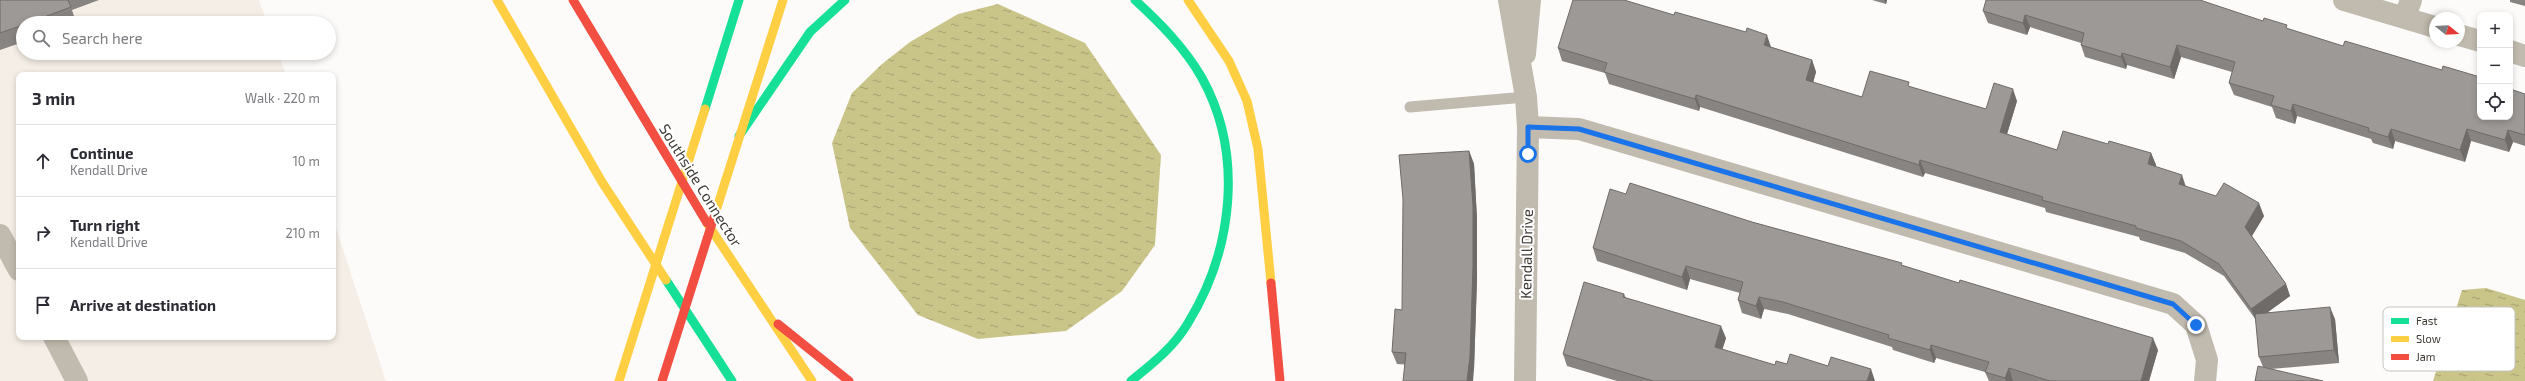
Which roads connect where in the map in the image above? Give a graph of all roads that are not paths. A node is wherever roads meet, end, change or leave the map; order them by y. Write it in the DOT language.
graph roads {
  1 [pos="497,0"];
  2 [pos="573,0"];
  3 [pos="739,0"];
  4 [pos="783,0"];
  5 [pos="845,0"];
  6 [pos="1135,0"];
  7 [pos="1188,0"];
  8 [pos="1509,0"];
  9 [pos="1530,0"];
  10 [pos="2344,0"];
  11 [pos="2408,9"];
  12 [pos="2429,23"];
  13 [pos="2465,37"];
  14 [pos="2477,40"];
  15 [pos="2513,52"];
  16 [pos="2525,56"];
  17 [pos="1524,91"];
  18 [pos="1410,107"];
  19 [pos="1528,127"];
  20 [pos="739,136"];
  21 [pos="0,235"];
  22 [pos="16,264"];
  23 [pos="770,321"];
  24 [pos="56,340"];
  25 [pos="77,381"];
  26 [pos="619,381"];
  27 [pos="662,381"];
  28 [pos="732,381"];
  29 [pos="812,381"];
  30 [pos="849,381"];
  31 [pos="1131,381"];
  32 [pos="1280,381"];
  33 [pos="1525,381"];
  34 [pos="2205,381"];
  1 -- 28 [label="main road"];
  2 -- 23 [label="main road, Southside Connector"];
  3 -- 26 [label="main road"];
  4 -- 20 [label="main road"];
  5 -- 20 [label="main road"];
  6 -- 31 [label="main road"];
  7 -- 32 [label="main road"];
  8 -- 17 [label="street, Kendall Drive"];
  9 -- 17 [label="street, Kendall Drive"];
  10 -- 11 [label="street"];
  11 -- 12 [label="street"];
  13 -- 14 [label="street"];
  15 -- 16 [label="street"];
  17 -- 18 [label="lane"];
  17 -- 19 [label="street, Kendall Drive"];
  19 -- 33 [label="street, Kendall Drive"];
  19 -- 34 [label="street"];
  20 -- 27 [label="main road"];
  21 -- 22 [label="street"];
  23 -- 29 [label="main road, Southside Connector"];
  23 -- 30 [label="main road"];
  24 -- 25 [label="street"];
}
